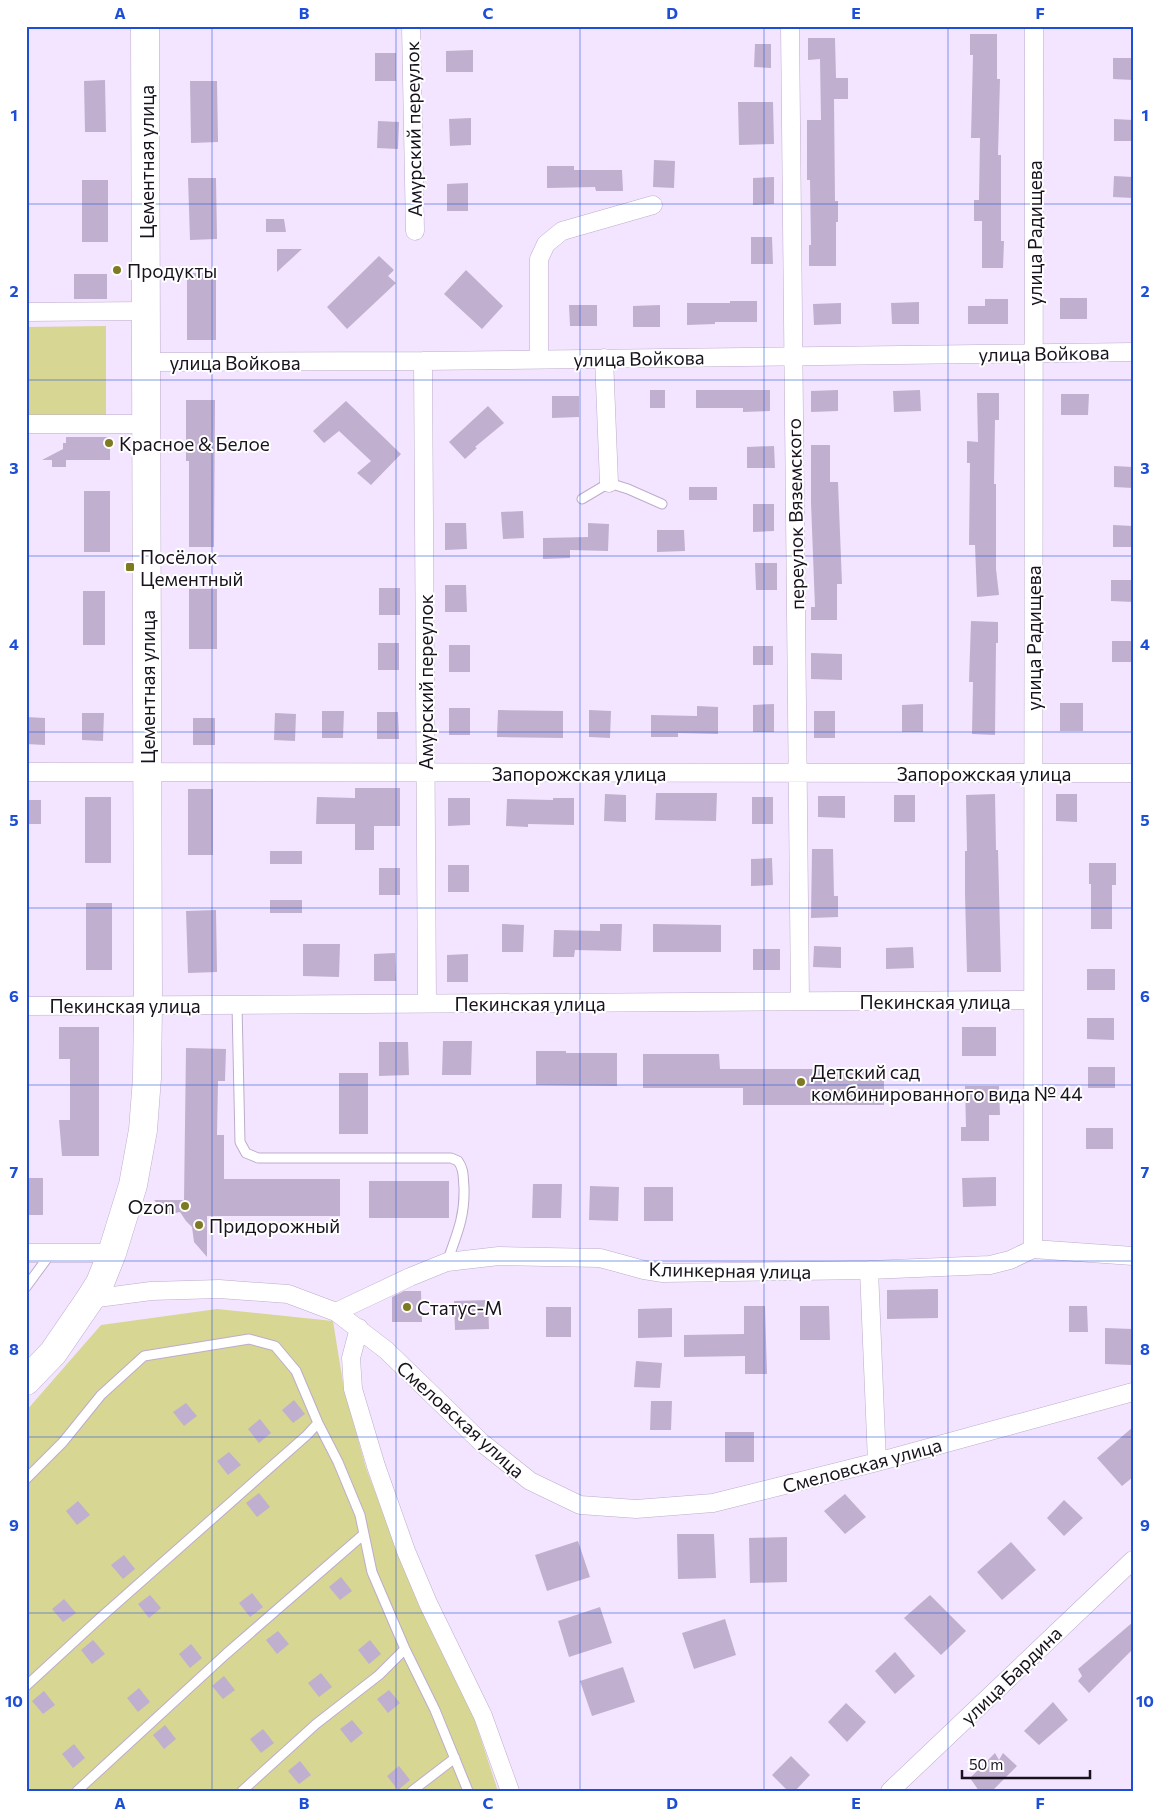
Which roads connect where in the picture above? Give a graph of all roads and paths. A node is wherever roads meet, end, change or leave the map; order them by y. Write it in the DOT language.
graph roads {
  1 [pos="145,26"];
  2 [pos="411,26"];
  3 [pos="790,26"];
  4 [pos="1034,26"];
  5 [pos="653,205"];
  6 [pos="416,231"];
  7 [pos="146,311"];
  8 [pos="26,312"];
  9 [pos="1133,352"];
  10 [pos="1034,353"];
  11 [pos="793,355"];
  12 [pos="604,358"];
  13 [pos="539,359"];
  14 [pos="423,361"];
  15 [pos="146,362"];
  16 [pos="26,424"];
  17 [pos="146,424"];
  18 [pos="609,483"];
  19 [pos="582,499"];
  20 [pos="662,504"];
  21 [pos="26,772"];
  22 [pos="147,773"];
  23 [pos="426,773"];
  24 [pos="798,773"];
  25 [pos="1033,773"];
  26 [pos="1133,773"];
  27 [pos="1033,1000"];
  28 [pos="800,1001"];
  29 [pos="427,1003"];
  30 [pos="148,1005"];
  31 [pos="237,1005"];
  32 [pos="26,1006"];
  33 [pos="1033,1249"];
  34 [pos="26,1253"];
  35 [pos="52,1253"];
  36 [pos="112,1254"];
  37 [pos="1133,1256"];
  38 [pos="447,1262"];
  39 [pos="869,1270"];
  40 [pos="26,1287"];
  41 [pos="90,1299"];
  42 [pos="336,1312"];
  43 [pos="359,1328"];
  44 [pos="26,1381"];
  45 [pos="1133,1392"];
  46 [pos="318,1423"];
  47 [pos="877,1462"];
  48 [pos="26,1479"];
  49 [pos="364,1534"];
  50 [pos="1133,1560"];
  51 [pos="406,1649"];
  52 [pos="26,1686"];
  53 [pos="455,1758"];
  54 [pos="77,1791"];
  55 [pos="242,1791"];
  56 [pos="412,1791"];
  57 [pos="468,1791"];
  58 [pos="510,1791"];
  59 [pos="890,1791"];
  1 -- 7 [label="main road, Цементная улица"];
  2 -- 6 [label="street, Амурский переулок"];
  3 -- 11 [label="street, переулок Вяземского"];
  4 -- 10 [label="street, улица Радищева"];
  5 -- 13 [label="street"];
  7 -- 8 [label="street"];
  7 -- 15 [label="main road, Цементная улица"];
  9 -- 10 [label="street, улица Войкова"];
  10 -- 11 [label="street, улица Войкова"];
  10 -- 25 [label="street, улица Радищева"];
  11 -- 12 [label="street, улица Войкова"];
  11 -- 24 [label="street, переулок Вяземского"];
  12 -- 13 [label="street, улица Войкова"];
  12 -- 18 [label="street"];
  13 -- 14 [label="street, улица Войкова"];
  14 -- 15 [label="street, улица Войкова"];
  14 -- 23 [label="street, Амурский переулок"];
  15 -- 17 [label="main road, Цементная улица"];
  16 -- 17 [label="street"];
  17 -- 22 [label="main road, Цементная улица"];
  18 -- 19 [label="lane"];
  18 -- 20 [label="lane"];
  21 -- 22 [label="street, Запорожская улица"];
  22 -- 23 [label="street, Запорожская улица"];
  22 -- 30 [label="main road, Цементная улица"];
  23 -- 24 [label="street, Запорожская улица"];
  23 -- 29 [label="street, Амурский переулок"];
  24 -- 25 [label="street, Запорожская улица"];
  24 -- 28 [label="street, переулок Вяземского"];
  25 -- 26 [label="street, Запорожская улица"];
  25 -- 27 [label="street, улица Радищева"];
  27 -- 28 [label="street, Пекинская улица"];
  27 -- 33 [label="street, улица Радищева"];
  28 -- 29 [label="street, Пекинская улица"];
  29 -- 31 [label="street, Пекинская улица"];
  30 -- 31 [label="street, Пекинская улица"];
  30 -- 32 [label="street, Пекинская улица"];
  30 -- 36 [label="main road, Цементная улица"];
  31 -- 38 [label="lane"];
  33 -- 37 [label="street, Клинкерная улица"];
  33 -- 39 [label="street, Клинкерная улица"];
  34 -- 35 [label="street"];
  35 -- 36 [label="street"];
  35 -- 40 [label="lane"];
  36 -- 41 [label="main road, Цементная улица"];
  38 -- 39 [label="street, Клинкерная улица"];
  38 -- 42 [label="street, Клинкерная улица"];
  39 -- 47 [label="street"];
  41 -- 42 [label="street, Смеловская улица"];
  41 -- 44 [label="main road, Цементная улица"];
  42 -- 43 [label="street, Смеловская улица"];
  43 -- 47 [label="street, Смеловская улица"];
  43 -- 58 [label="street"];
  45 -- 47 [label="street, Смеловская улица"];
  46 -- 48 [label="lane"];
  46 -- 49 [label="lane"];
  46 -- 52 [label="lane"];
  49 -- 51 [label="lane"];
  49 -- 54 [label="lane"];
  50 -- 59 [label="street, улица Бардина"];
  51 -- 53 [label="lane"];
  51 -- 55 [label="lane"];
  53 -- 56 [label="lane"];
  53 -- 57 [label="lane"];
}
